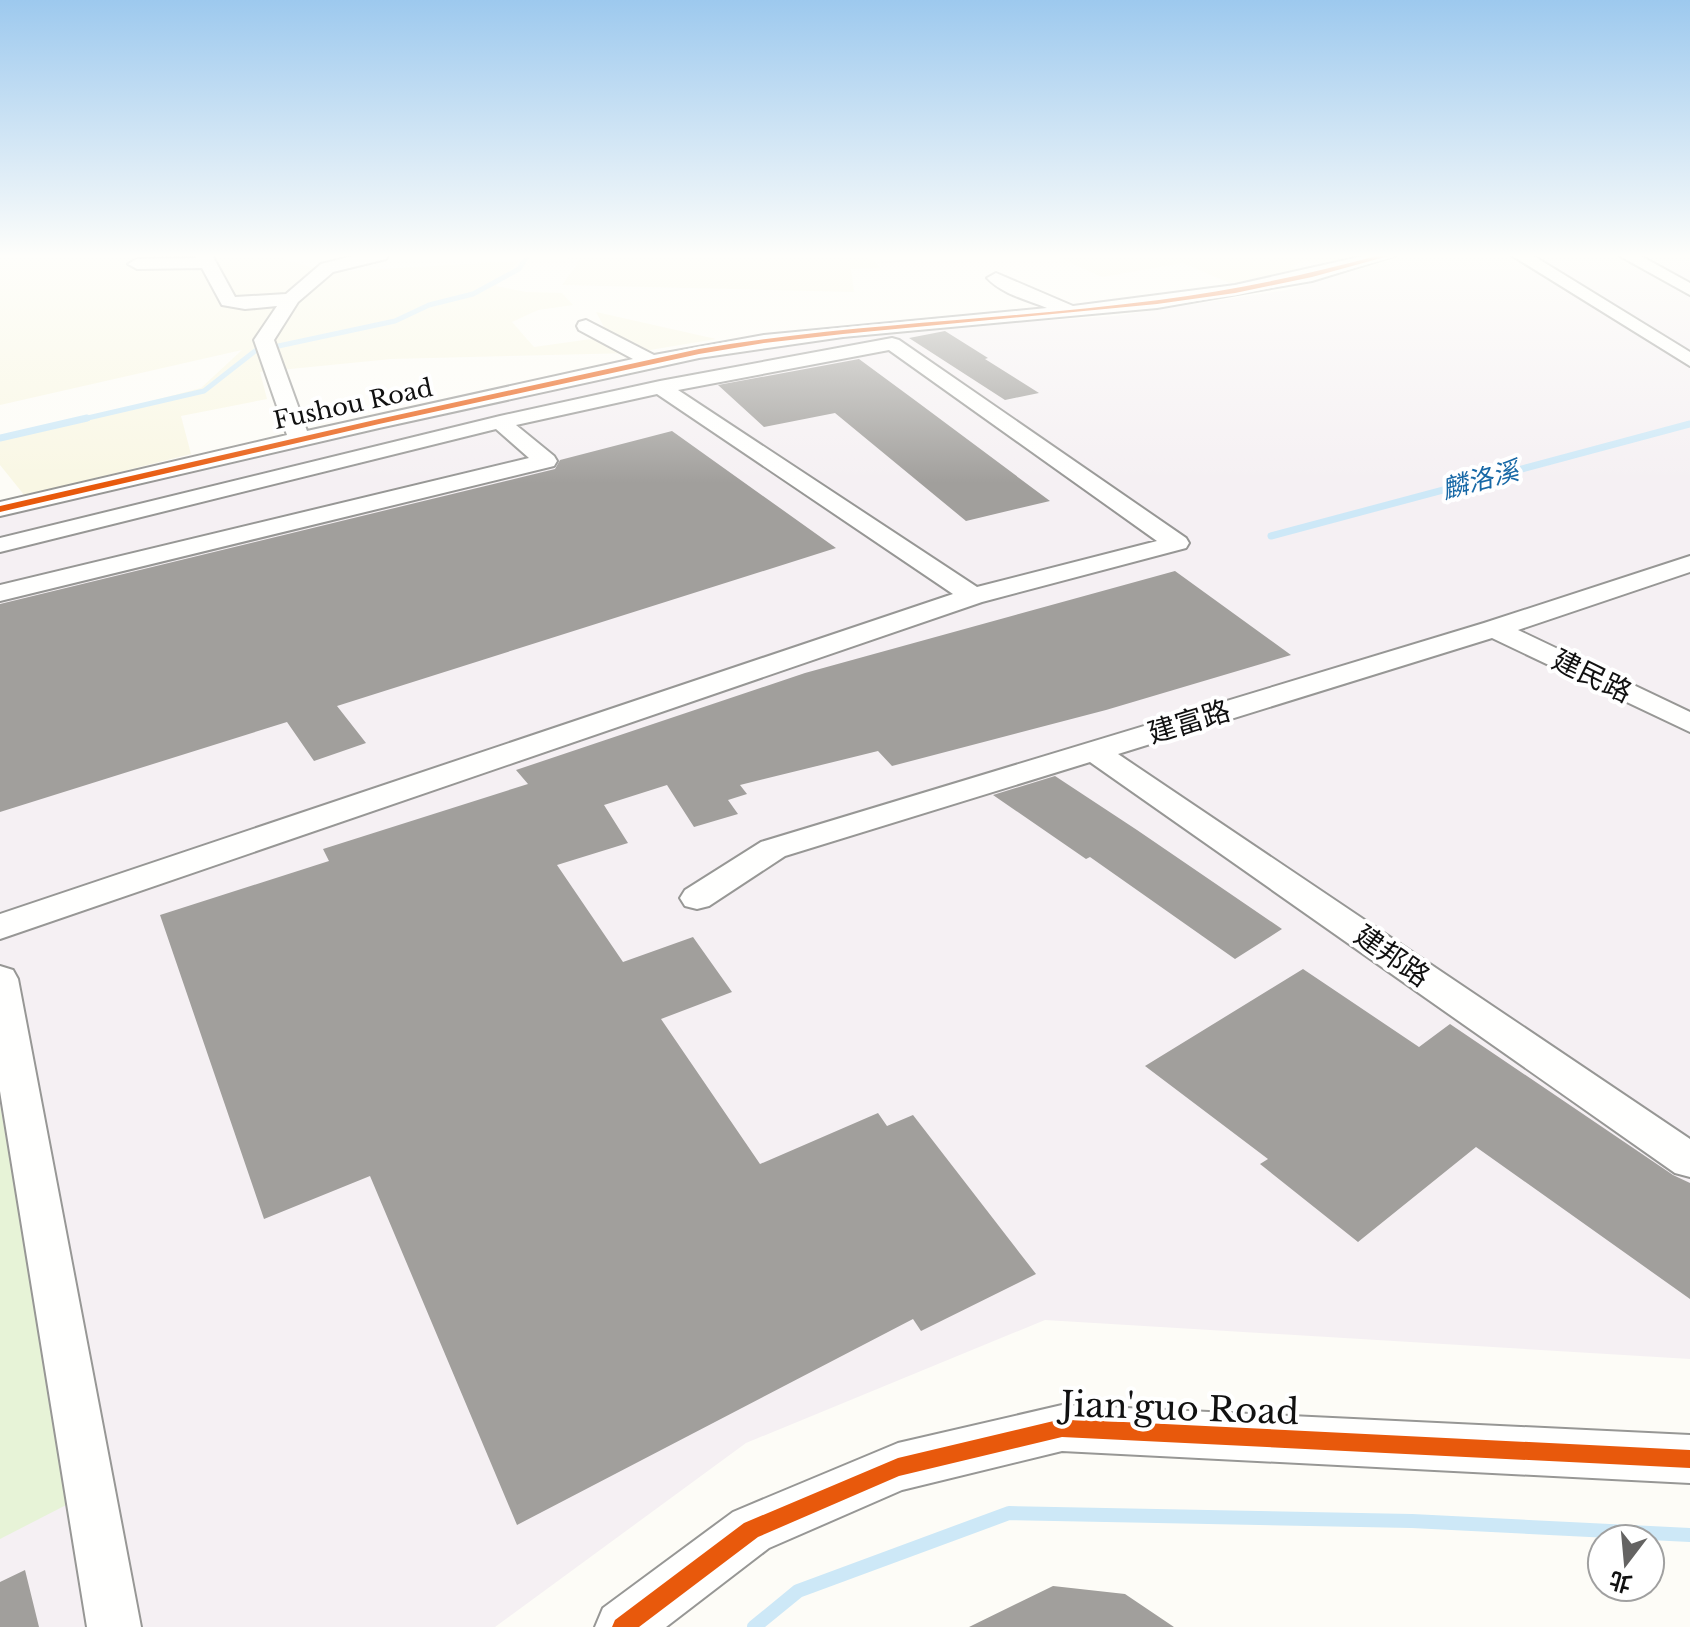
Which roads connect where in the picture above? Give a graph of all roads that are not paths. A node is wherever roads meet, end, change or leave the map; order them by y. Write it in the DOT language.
graph roads {
  1 [pos="270,331"];
  2 [pos="595,331"];
  3 [pos="850,331"];
  4 [pos="1643,331"];
  5 [pos="648,359"];
  6 [pos="1690,360"];
  7 [pos="660,387"];
  8 [pos="500,422"];
  9 [pos="299,438"];
  10 [pos="0,509"];
  11 [pos="0,545"];
  12 [pos="1690,564"];
  13 [pos="0,593"];
  14 [pos="973,596"];
  15 [pos="1494,629"];
  16 [pos="1690,723"];
  17 [pos="1094,751"];
  18 [pos="697,898"];
  19 [pos="0,927"];
  20 [pos="0,979"];
  21 [pos="1690,1161"];
  22 [pos="1690,1459"];
  23 [pos="114,1627"];
  24 [pos="622,1627"];
  1 -- 9 [label="street"];
  2 -- 5 [label="street"];
  3 -- 5 [label="street, Fushou Road"];
  4 -- 6 [label="street"];
  5 -- 9 [label="street, Fushou Road"];
  7 -- 8 [label="street"];
  7 -- 14 [label="street"];
  7 -- 14 [label="street"];
  8 -- 11 [label="street"];
  8 -- 13 [label="street"];
  9 -- 10 [label="street, Fushou Road"];
  12 -- 15 [label="street, 建富路"];
  14 -- 19 [label="street"];
  15 -- 16 [label="street, 建民路"];
  15 -- 17 [label="street, 建富路"];
  17 -- 18 [label="street, 建富路"];
  17 -- 21 [label="street, 建邦路"];
  20 -- 23 [label="street"];
  22 -- 24 [label="street, Jian'guo Road"];
}
